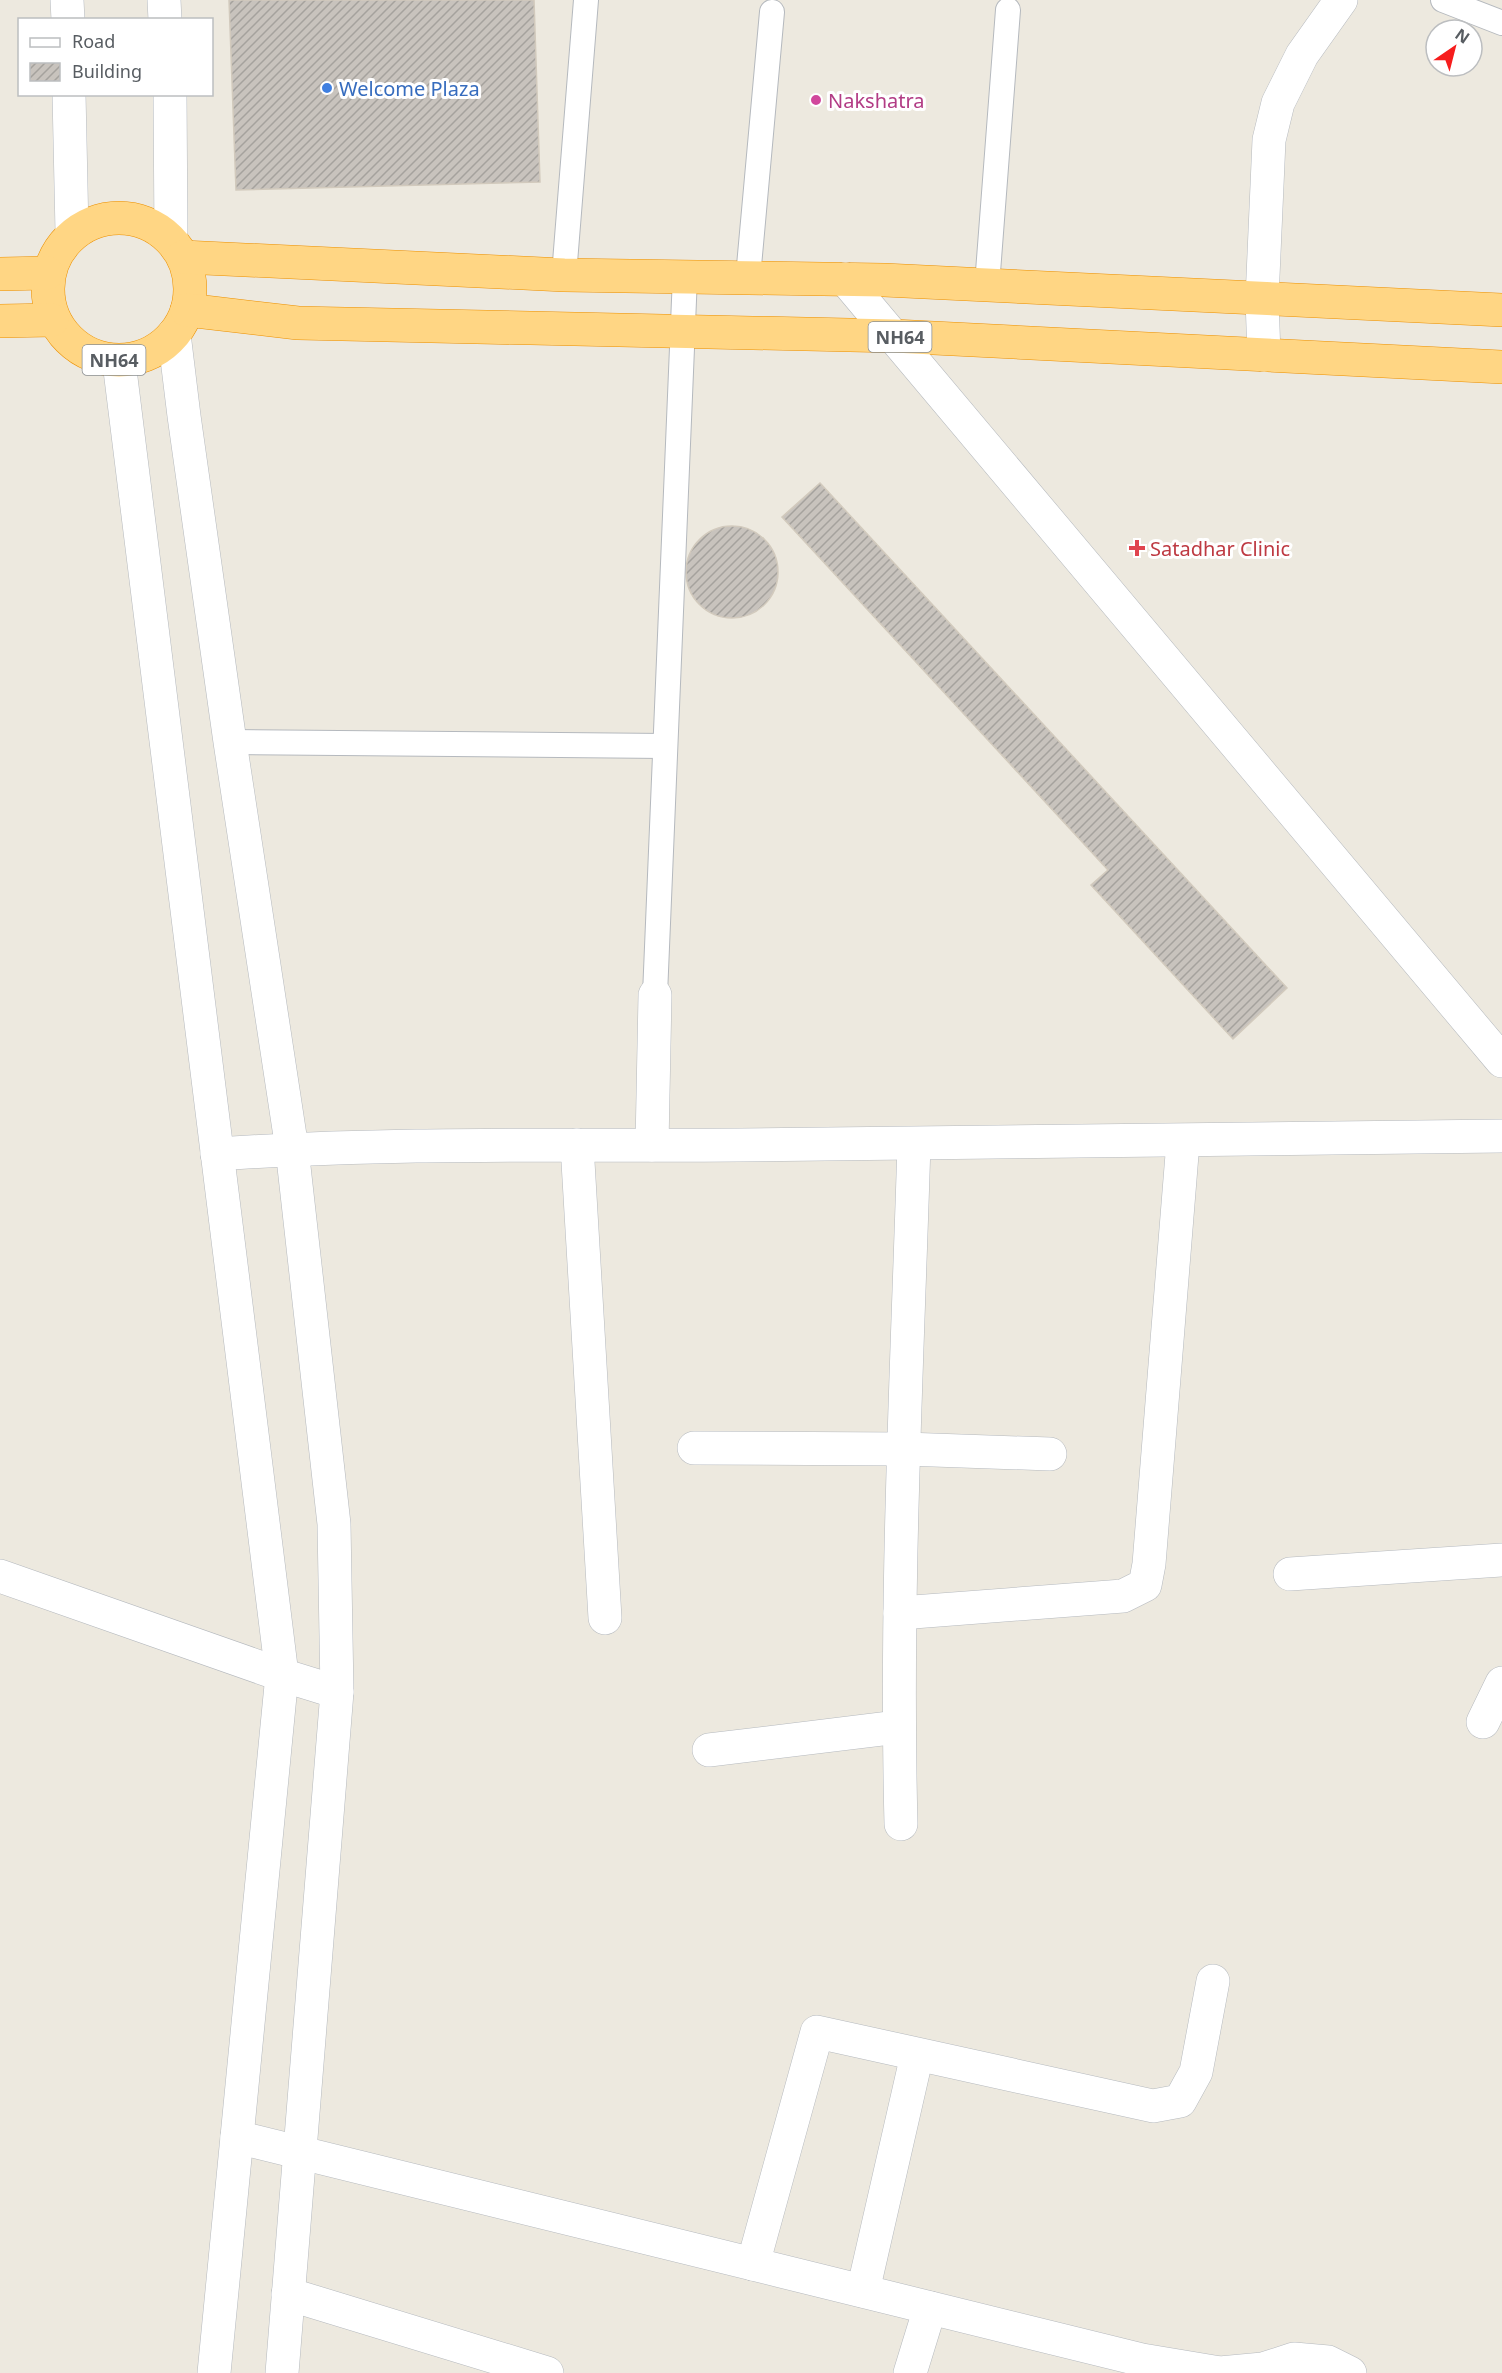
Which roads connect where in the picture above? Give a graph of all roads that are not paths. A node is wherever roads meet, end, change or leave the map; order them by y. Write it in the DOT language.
graph roads {
  1 [pos="68,0"];
  2 [pos="164,0"];
  3 [pos="586,0"];
  4 [pos="1341,0"];
  5 [pos="1443,0"];
  6 [pos="1008,10"];
  7 [pos="772,12"];
  8 [pos="68,18"];
  9 [pos="165,18"];
  10 [pos="1502,23"];
  11 [pos="69,96"];
  12 [pos="170,96"];
  13 [pos="72,232"];
  14 [pos="177,248"];
  15 [pos="47,273"];
  16 [pos="0,274"];
  17 [pos="564,275"];
  18 [pos="685,276"];
  19 [pos="748,277"];
  20 [pos="844,279"];
  21 [pos="987,285"];
  22 [pos="1262,299"];
  23 [pos="1502,310"];
  24 [pos="52,320"];
  25 [pos="0,321"];
  26 [pos="181,322"];
  27 [pos="682,331"];
  28 [pos="894,336"];
  29 [pos="1264,355"];
  30 [pos="119,362"];
  31 [pos="1502,367"];
  32 [pos="230,742"];
  33 [pos="665,746"];
  34 [pos="655,995"];
  35 [pos="1502,1061"];
  36 [pos="1502,1136"];
  37 [pos="1183,1142"];
  38 [pos="914,1144"];
  39 [pos="577,1145"];
  40 [pos="652,1145"];
  41 [pos="292,1149"];
  42 [pos="217,1154"];
  43 [pos="694,1448"];
  44 [pos="905,1449"];
  45 [pos="1050,1454"];
  46 [pos="1502,1560"];
  47 [pos="1290,1574"];
  48 [pos="0,1576"];
  49 [pos="900,1613"];
  50 [pos="605,1618"];
  51 [pos="282,1675"];
  52 [pos="1502,1683"];
  53 [pos="337,1692"];
  54 [pos="1483,1722"];
  55 [pos="898,1727"];
  56 [pos="709,1750"];
  57 [pos="901,1824"];
  58 [pos="1213,1981"];
  59 [pos="917,2055"];
  60 [pos="237,2137"];
  61 [pos="300,2152"];
  62 [pos="753,2264"];
  63 [pos="863,2291"];
  64 [pos="288,2294"];
  65 [pos="930,2308"];
  66 [pos="214,2373"];
  67 [pos="282,2373"];
  68 [pos="547,2373"];
  69 [pos="910,2373"];
  70 [pos="1350,2373"];
  1 -- 8 [label="street"];
  2 -- 9 [label="street"];
  3 -- 17 [label="lane"];
  4 -- 22 [label="street"];
  5 -- 10 [label="lane"];
  6 -- 21 [label="lane"];
  7 -- 19 [label="lane"];
  11 -- 13 [label="street"];
  12 -- 14 [label="street"];
  13 -- 14 [label="highway"];
  13 -- 15 [label="highway"];
  14 -- 17 [label="highway"];
  14 -- 26 [label="highway"];
  15 -- 16 [label="highway"];
  15 -- 24 [label="highway"];
  17 -- 18 [label="highway"];
  18 -- 19 [label="highway"];
  18 -- 27 [label="lane"];
  19 -- 20 [label="highway"];
  20 -- 21 [label="highway"];
  20 -- 28 [label="street"];
  21 -- 22 [label="highway"];
  22 -- 23 [label="highway"];
  22 -- 29 [label="street"];
  24 -- 25 [label="highway"];
  24 -- 30 [label="highway, NH64"];
  26 -- 27 [label="highway, NH64"];
  26 -- 30 [label="highway, NH64"];
  26 -- 32 [label="street"];
  27 -- 28 [label="highway, NH64"];
  27 -- 33 [label="lane"];
  28 -- 29 [label="highway, NH64"];
  28 -- 35 [label="street"];
  29 -- 31 [label="highway, NH64"];
  30 -- 42 [label="street"];
  32 -- 33 [label="lane"];
  32 -- 41 [label="street"];
  33 -- 34 [label="lane"];
  34 -- 40 [label="street"];
  36 -- 37 [label="street"];
  37 -- 38 [label="street"];
  37 -- 49 [label="street"];
  38 -- 40 [label="street"];
  38 -- 44 [label="street"];
  39 -- 40 [label="street"];
  39 -- 41 [label="street"];
  39 -- 50 [label="street"];
  41 -- 42 [label="street"];
  41 -- 53 [label="street"];
  42 -- 51 [label="street"];
  43 -- 44 [label="street"];
  44 -- 45 [label="street"];
  44 -- 49 [label="street"];
  46 -- 47 [label="street"];
  48 -- 51 [label="street"];
  49 -- 55 [label="street"];
  51 -- 53 [label="street"];
  51 -- 60 [label="street"];
  52 -- 54 [label="street"];
  53 -- 61 [label="street"];
  55 -- 56 [label="street"];
  55 -- 57 [label="street"];
  58 -- 59 [label="street"];
  59 -- 62 [label="street"];
  59 -- 63 [label="street"];
  60 -- 61 [label="street"];
  60 -- 66 [label="street"];
  61 -- 62 [label="street"];
  61 -- 64 [label="street"];
  62 -- 63 [label="street"];
  63 -- 65 [label="street"];
  64 -- 67 [label="street"];
  64 -- 68 [label="street"];
  65 -- 69 [label="street"];
  65 -- 70 [label="street"];
}
